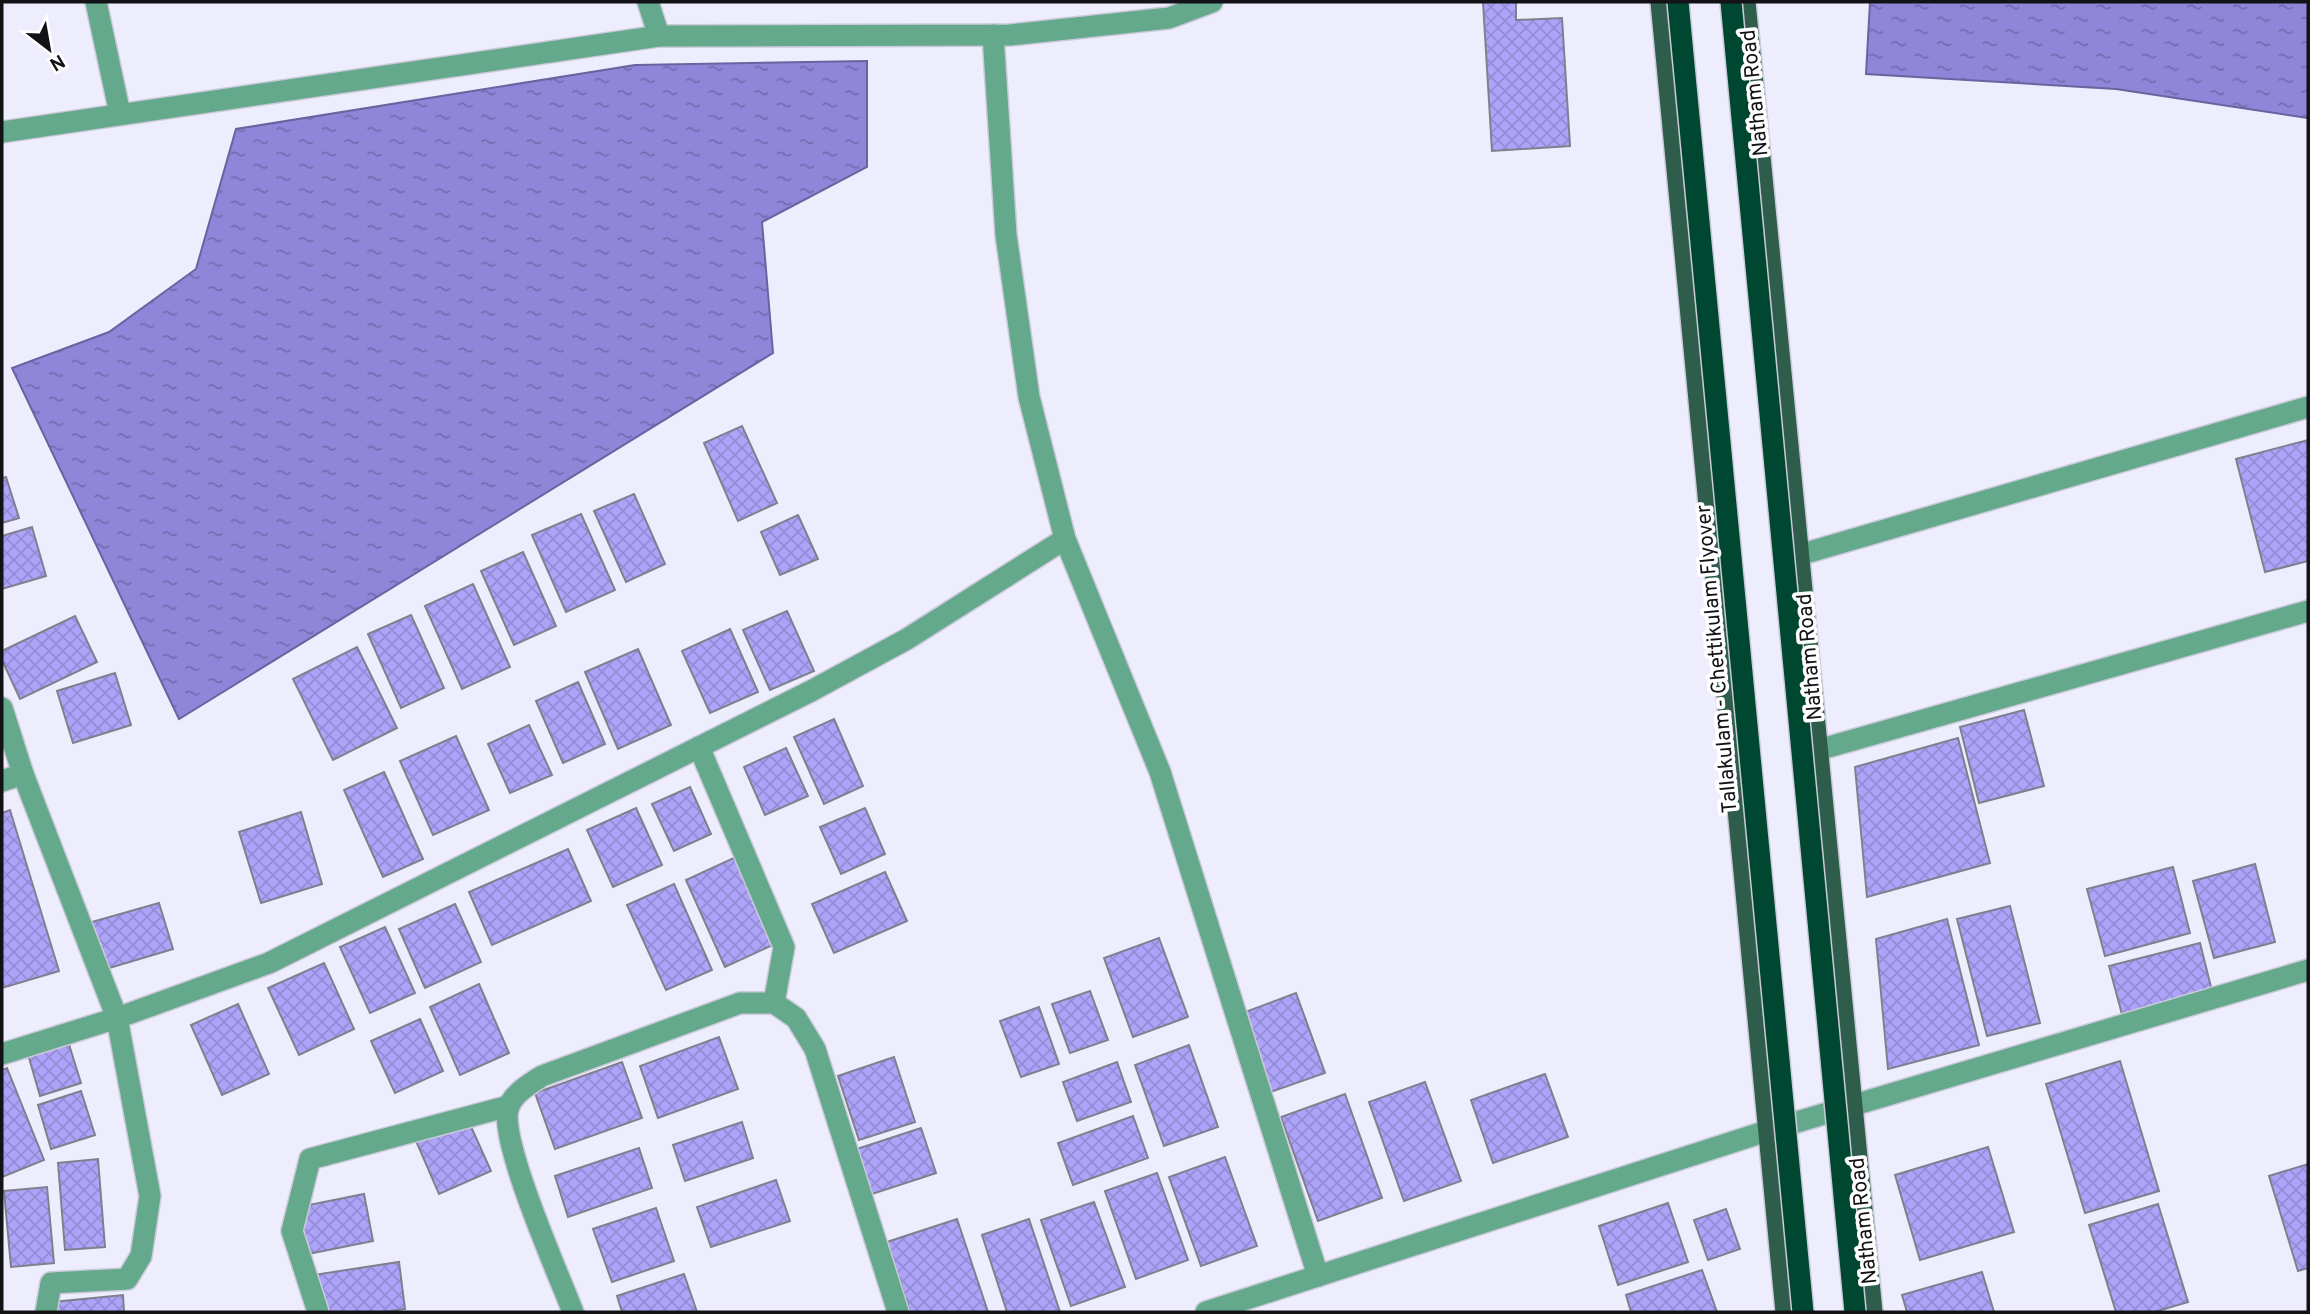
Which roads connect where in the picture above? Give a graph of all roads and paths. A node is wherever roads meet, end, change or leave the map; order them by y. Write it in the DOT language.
graph roads {
  1 [pos="96,2"];
  2 [pos="648,2"];
  3 [pos="1212,2"];
  4 [pos="1661,2"];
  5 [pos="1678,2"];
  6 [pos="1731,2"];
  7 [pos="1745,2"];
  8 [pos="993,35"];
  9 [pos="659,36"];
  10 [pos="120,114"];
  11 [pos="2,132"];
  12 [pos="2308,407"];
  13 [pos="1065,539"];
  14 [pos="1799,555"];
  15 [pos="2308,611"];
  16 [pos="2,709"];
  17 [pos="699,747"];
  18 [pos="1818,750"];
  19 [pos="23,774"];
  20 [pos="2,781"];
  21 [pos="2308,970"];
  22 [pos="774,1003"];
  23 [pos="117,1018"];
  24 [pos="2,1054"];
  25 [pos="509,1106"];
  26 [pos="1852,1108"];
  27 [pos="1770,1130"];
  28 [pos="1318,1276"];
  29 [pos="46,1312"];
  30 [pos="318,1312"];
  31 [pos="573,1312"];
  32 [pos="898,1312"];
  33 [pos="1206,1312"];
  34 [pos="1786,1312"];
  35 [pos="1803,1312"];
  36 [pos="1855,1312"];
  37 [pos="1872,1312"];
  1 -- 10 [label="street"];
  2 -- 9 [label="street"];
  3 -- 8 [label="street"];
  4 -- 27 [label="main road"];
  5 -- 35 [label="highway, Tallakulam - Chettikulam Flyover, bridge"];
  6 -- 36 [label="highway, bridge"];
  7 -- 14 [label="main road, Natham Road"];
  8 -- 9 [label="street"];
  8 -- 13 [label="street"];
  9 -- 10 [label="street"];
  10 -- 11 [label="street"];
  12 -- 14 [label="street"];
  13 -- 17 [label="street"];
  13 -- 28 [label="street"];
  14 -- 18 [label="main road, Natham Road"];
  15 -- 18 [label="street"];
  16 -- 19 [label="street"];
  17 -- 22 [label="street"];
  17 -- 23 [label="street"];
  18 -- 26 [label="main road, Natham Road"];
  19 -- 20 [label="street"];
  19 -- 23 [label="street"];
  21 -- 26 [label="street"];
  22 -- 25 [label="street"];
  22 -- 32 [label="street"];
  23 -- 24 [label="street"];
  23 -- 29 [label="street"];
  25 -- 30 [label="street"];
  25 -- 31 [label="street"];
  26 -- 27 [label="street"];
  26 -- 37 [label="main road, Natham Road"];
  27 -- 28 [label="street"];
  27 -- 34 [label="main road"];
  28 -- 33 [label="street"];
}
